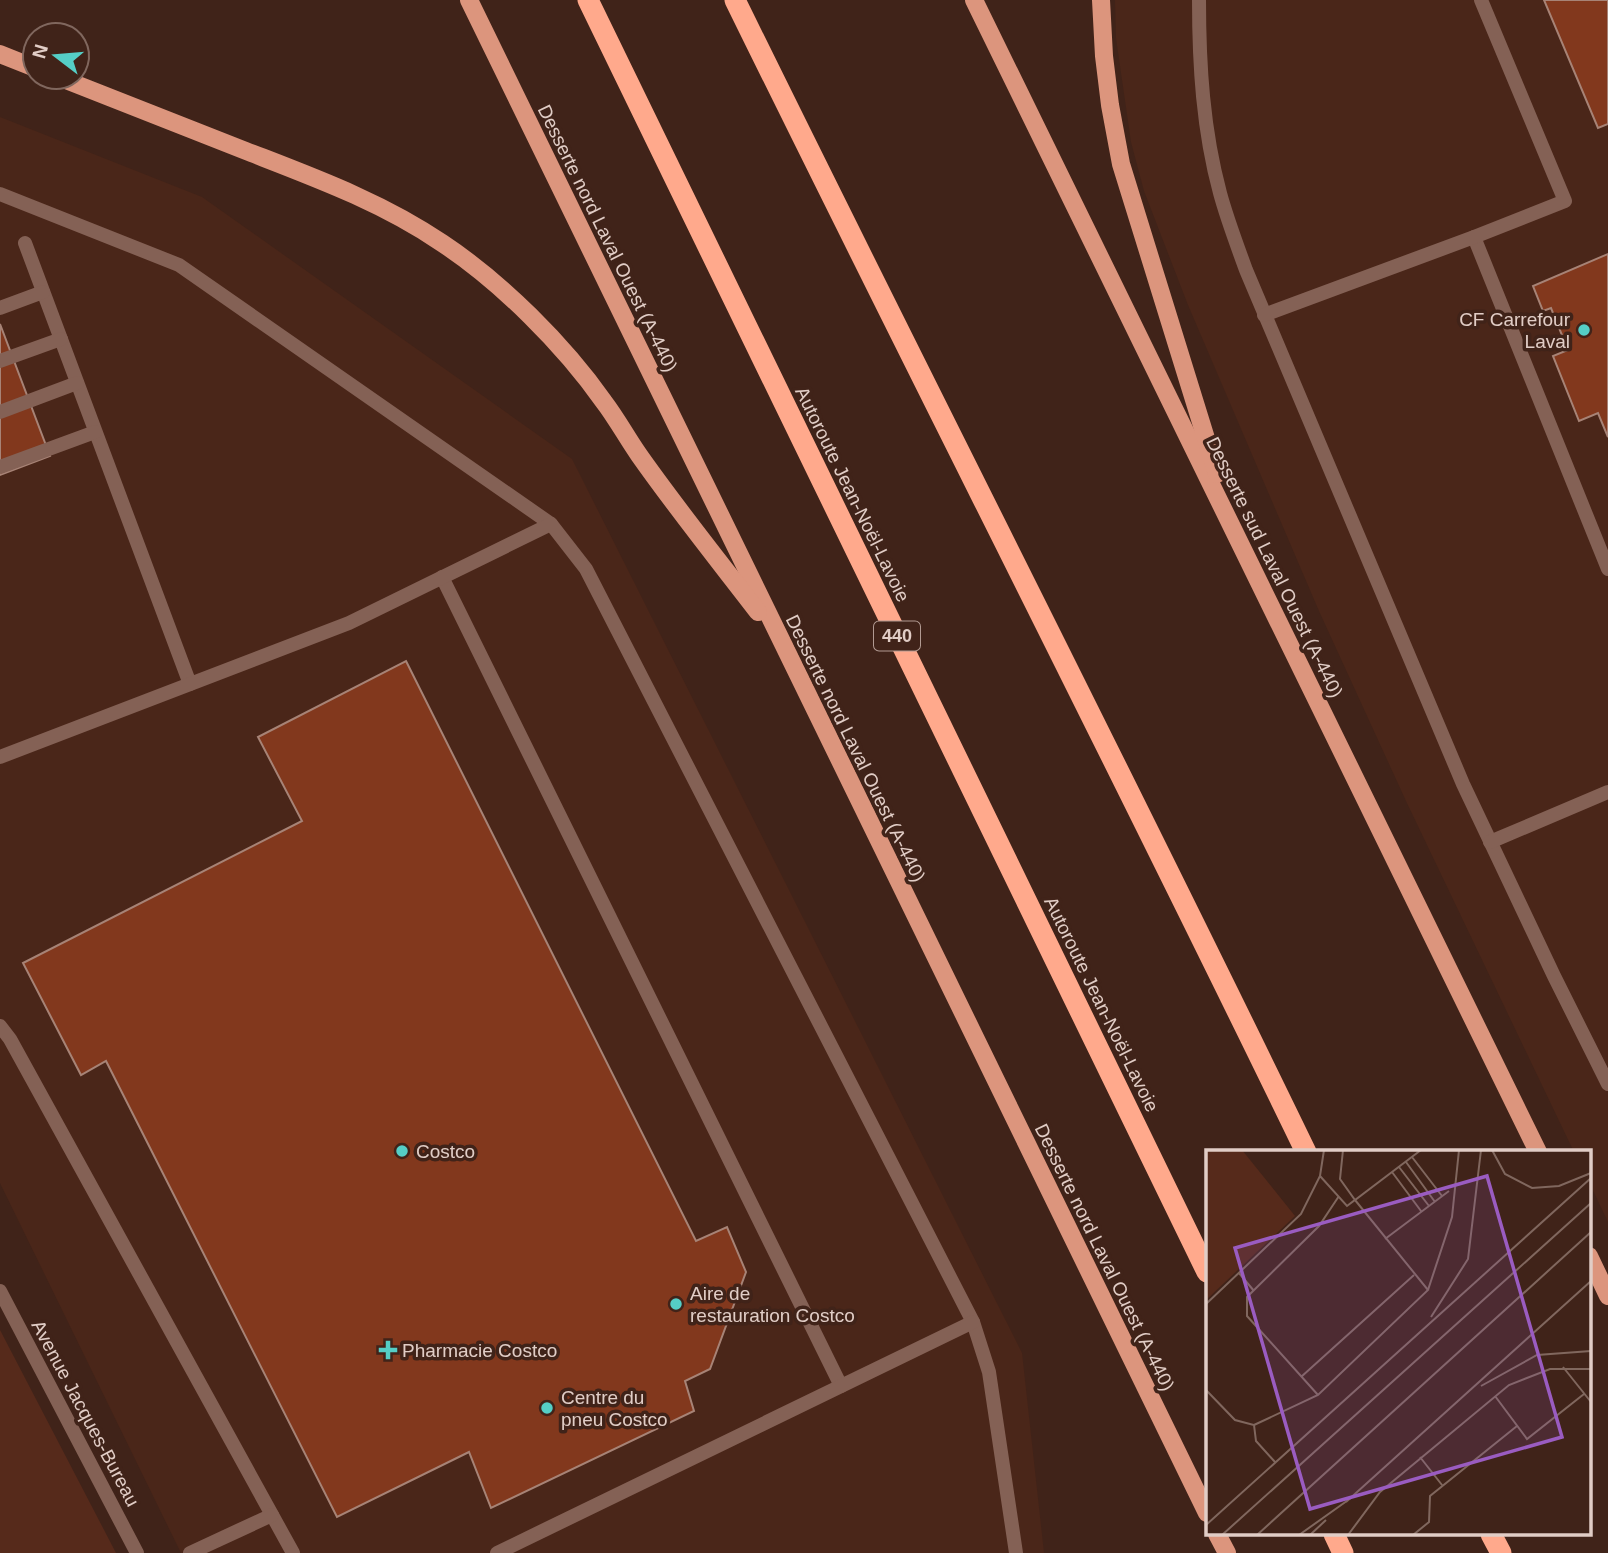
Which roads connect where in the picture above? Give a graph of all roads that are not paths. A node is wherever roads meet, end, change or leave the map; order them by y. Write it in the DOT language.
graph roads {
  1 [pos="469,0"];
  2 [pos="588,0"];
  3 [pos="736,0"];
  4 [pos="974,0"];
  5 [pos="1101,0"];
  6 [pos="1199,0"];
  7 [pos="1481,0"];
  8 [pos="0,54"];
  9 [pos="21,62"];
  10 [pos="91,90"];
  11 [pos="0,194"];
  12 [pos="1474,237"];
  13 [pos="25,243"];
  14 [pos="43,292"];
  15 [pos="0,308"];
  16 [pos="1264,315"];
  17 [pos="61,339"];
  18 [pos="0,361"];
  19 [pos="77,383"];
  20 [pos="0,412"];
  21 [pos="95,432"];
  22 [pos="0,467"];
  23 [pos="551,524"];
  24 [pos="1233,528"];
  25 [pos="1608,569"];
  26 [pos="442,577"];
  27 [pos="783,645"];
  28 [pos="190,684"];
  29 [pos="0,757"];
  30 [pos="1608,792"];
  31 [pos="1490,842"];
  32 [pos="0,1026"];
  33 [pos="1608,1084"];
  34 [pos="1305,1150"];
  35 [pos="1537,1150"];
  36 [pos="1590,1258"];
  37 [pos="1206,1270"];
  38 [pos="0,1292"];
  39 [pos="1608,1296"];
  40 [pos="973,1322"];
  41 [pos="841,1386"];
  42 [pos="1206,1511"];
  43 [pos="272,1515"];
  44 [pos="1218,1536"];
  45 [pos="1335,1536"];
  46 [pos="1492,1536"];
  47 [pos="137,1553"];
  48 [pos="190,1553"];
  49 [pos="293,1553"];
  50 [pos="497,1553"];
  51 [pos="1016,1553"];
  52 [pos="1227,1553"];
  53 [pos="1343,1553"];
  54 [pos="1501,1553"];
  1 -- 27 [label="main road, Desserte nord Laval Ouest (A-440)"];
  2 -- 37 [label="highway, Autoroute Jean-Noël-Lavoie / 440"];
  3 -- 34 [label="highway"];
  4 -- 24 [label="main road, Desserte sud Laval Ouest (A-440)"];
  5 -- 24 [label="main road"];
  6 -- 16 [label="street"];
  7 -- 12 [label="street"];
  8 -- 9 [label="main road"];
  10 -- 27 [label="main road"];
  11 -- 23 [label="street"];
  12 -- 16 [label="street"];
  12 -- 25 [label="street"];
  13 -- 14 [label="street"];
  14 -- 15 [label="street"];
  14 -- 17 [label="street"];
  16 -- 31 [label="street"];
  17 -- 18 [label="street"];
  17 -- 19 [label="street"];
  19 -- 20 [label="street"];
  19 -- 21 [label="street"];
  21 -- 22 [label="street"];
  21 -- 28 [label="street"];
  23 -- 26 [label="street"];
  23 -- 40 [label="street"];
  24 -- 35 [label="main road, Desserte sud Laval Ouest (A-440)"];
  26 -- 28 [label="street"];
  26 -- 41 [label="street"];
  27 -- 42 [label="main road, Desserte nord Laval Ouest (A-440)"];
  28 -- 29 [label="street"];
  30 -- 31 [label="street"];
  31 -- 33 [label="street"];
  32 -- 43 [label="street"];
  36 -- 39 [label="main road"];
  38 -- 47 [label="street, Avenue Jacques-Bureau"];
  40 -- 41 [label="street"];
  40 -- 51 [label="street"];
  41 -- 50 [label="street"];
  43 -- 48 [label="street"];
  43 -- 49 [label="street"];
  44 -- 52 [label="main road"];
  45 -- 53 [label="highway"];
  46 -- 54 [label="highway"];
}
